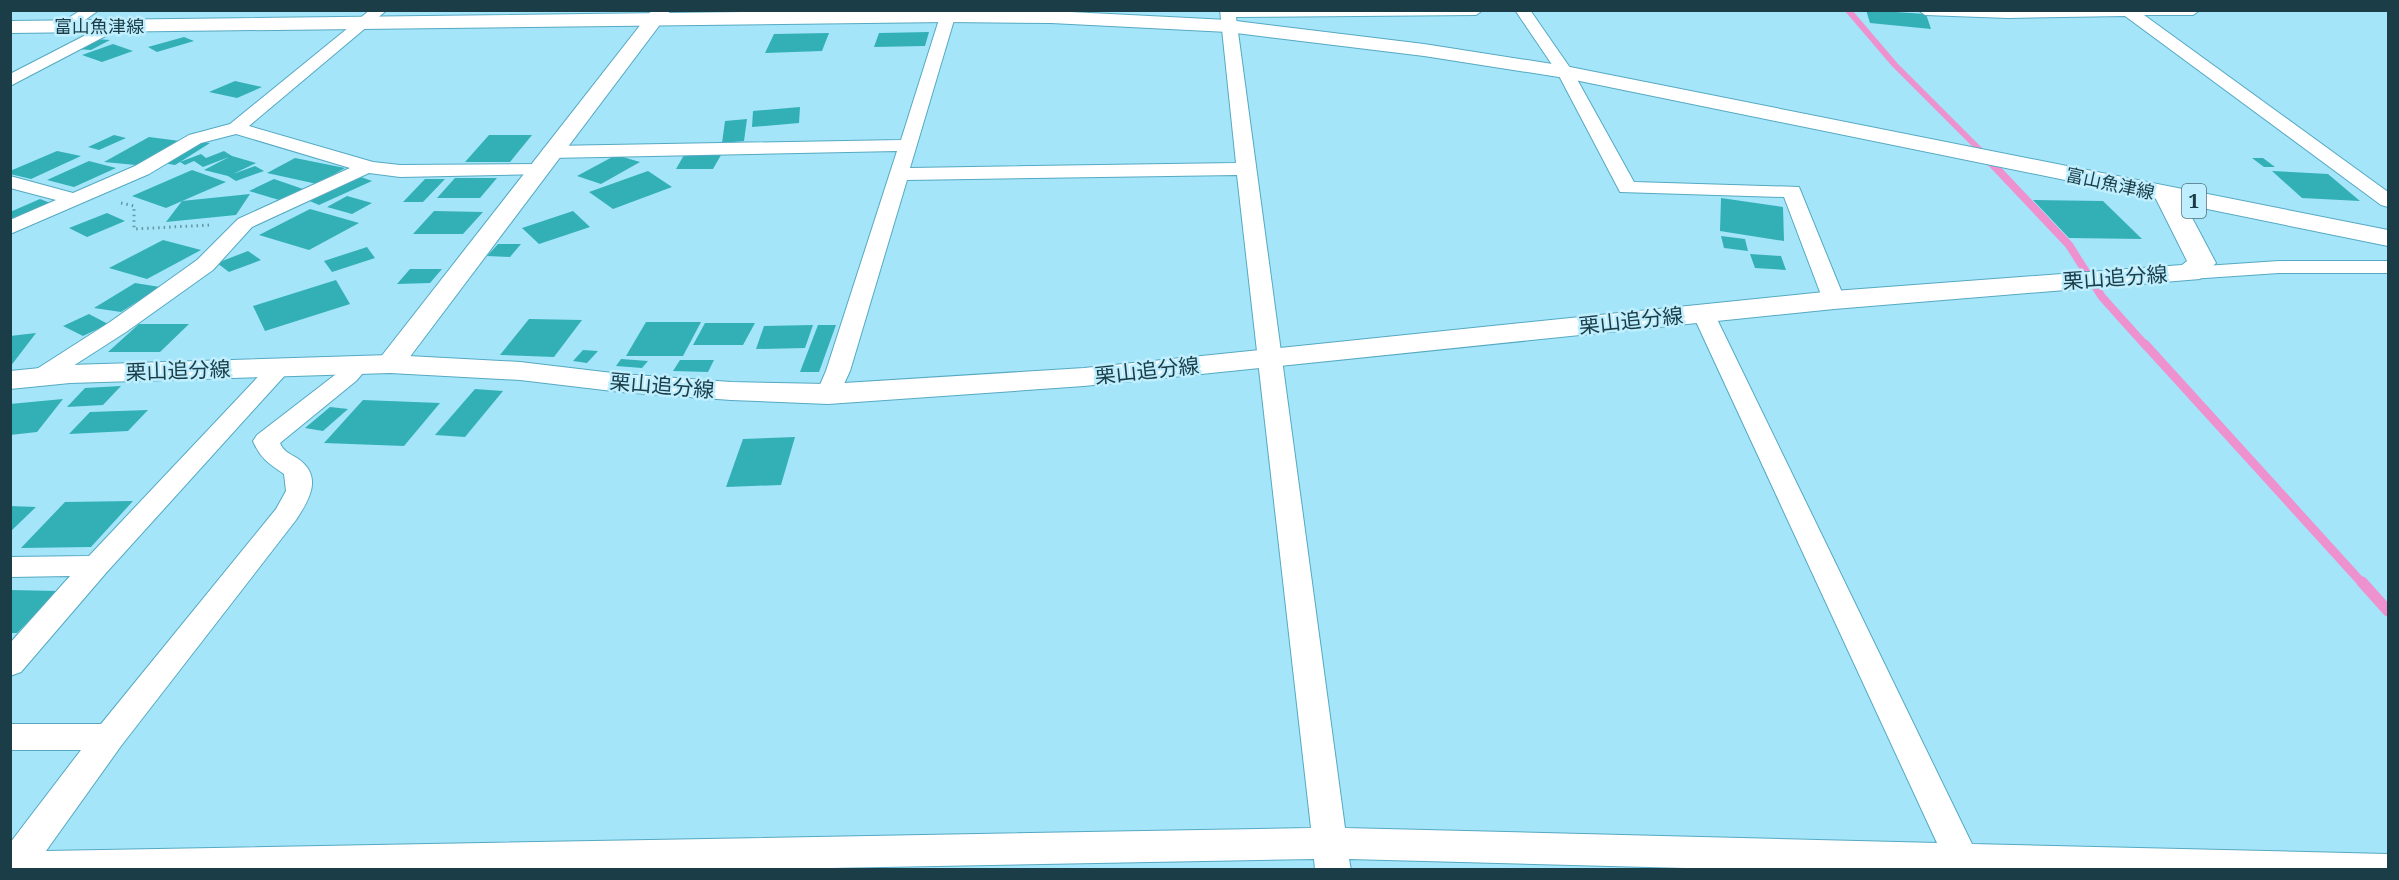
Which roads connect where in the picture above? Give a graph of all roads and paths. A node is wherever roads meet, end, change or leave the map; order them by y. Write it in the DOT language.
graph roads {
  1 [pos="92,10"];
  2 [pos="1476,10"];
  3 [pos="1522,10"];
  4 [pos="1925,10"];
  5 [pos="2193,10"];
  6 [pos="2128,11"];
  7 [pos="949,13"];
  8 [pos="843,14"];
  9 [pos="659,15"];
  10 [pos="1228,16"];
  11 [pos="373,17"];
  12 [pos="10,27"];
  13 [pos="65,27"];
  14 [pos="111,27"];
  15 [pos="1565,72"];
  16 [pos="10,81"];
  17 [pos="236,128"];
  18 [pos="908,145"];
  19 [pos="544,161"];
  20 [pos="367,166"];
  21 [pos="1246,169"];
  22 [pos="899,174"];
  23 [pos="10,182"];
  24 [pos="2167,195"];
  25 [pos="73,199"];
  26 [pos="2388,201"];
  27 [pos="245,223"];
  28 [pos="10,228"];
  29 [pos="2388,238"];
  30 [pos="2388,267"];
  31 [pos="2190,273"];
  32 [pos="1834,300"];
  33 [pos="1702,313"];
  34 [pos="1270,358"];
  35 [pos="390,364"];
  36 [pos="358,365"];
  37 [pos="280,368"];
  38 [pos="40,377"];
  39 [pos="10,380"];
  40 [pos="828,394"];
  41 [pos="96,566"];
  42 [pos="10,567"];
  43 [pos="10,664"];
  44 [pos="109,736"];
  45 [pos="10,737"];
  46 [pos="1332,856"];
  47 [pos="1964,864"];
  48 [pos="11,868"];
  49 [pos="2387,870"];
  1 -- 13 [label="street"];
  2 -- 10 [label="street"];
  3 -- 15 [label="street"];
  4 -- 6 [label="street"];
  5 -- 6 [label="street"];
  6 -- 26 [label="street"];
  7 -- 8 [label="main road, 1"];
  7 -- 10 [label="main road, 1"];
  7 -- 18 [label="street"];
  8 -- 9 [label="main road, 1"];
  9 -- 11 [label="main road, 富山魚津線 / 1"];
  9 -- 19 [label="street"];
  10 -- 15 [label="main road, 1"];
  10 -- 21 [label="street"];
  11 -- 14 [label="main road, 富山魚津線 / 1"];
  11 -- 17 [label="street"];
  12 -- 13 [label="main road, 富山魚津線 / 1"];
  13 -- 14 [label="main road, 富山魚津線 / 1"];
  14 -- 16 [label="street"];
  15 -- 24 [label="main road, 富山魚津線 / 1"];
  15 -- 32 [label="street"];
  17 -- 20 [label="street"];
  17 -- 25 [label="street"];
  18 -- 19 [label="street"];
  18 -- 22 [label="street"];
  19 -- 20 [label="street"];
  19 -- 35 [label="street"];
  20 -- 27 [label="street"];
  21 -- 22 [label="street"];
  21 -- 34 [label="street"];
  22 -- 40 [label="street"];
  23 -- 25 [label="street"];
  24 -- 29 [label="main road, 富山魚津線 / 1"];
  24 -- 31 [label="main road, 栗山追分線"];
  25 -- 27 [label="path"];
  25 -- 28 [label="street"];
  27 -- 38 [label="street"];
  30 -- 31 [label="street"];
  31 -- 32 [label="main road, 栗山追分線"];
  32 -- 33 [label="main road, 栗山追分線"];
  33 -- 34 [label="main road, 栗山追分線"];
  33 -- 47 [label="street"];
  34 -- 40 [label="main road, 栗山追分線"];
  34 -- 46 [label="street"];
  35 -- 36 [label="main road, 栗山追分線"];
  35 -- 40 [label="main road, 栗山追分線"];
  36 -- 37 [label="main road, 栗山追分線"];
  36 -- 44 [label="street"];
  37 -- 38 [label="main road, 栗山追分線"];
  37 -- 41 [label="street"];
  38 -- 39 [label="main road, 栗山追分線"];
  41 -- 42 [label="street"];
  41 -- 43 [label="street"];
  44 -- 45 [label="street"];
  44 -- 48 [label="street"];
  46 -- 47 [label="street"];
  46 -- 48 [label="street"];
  47 -- 49 [label="street"];
}
